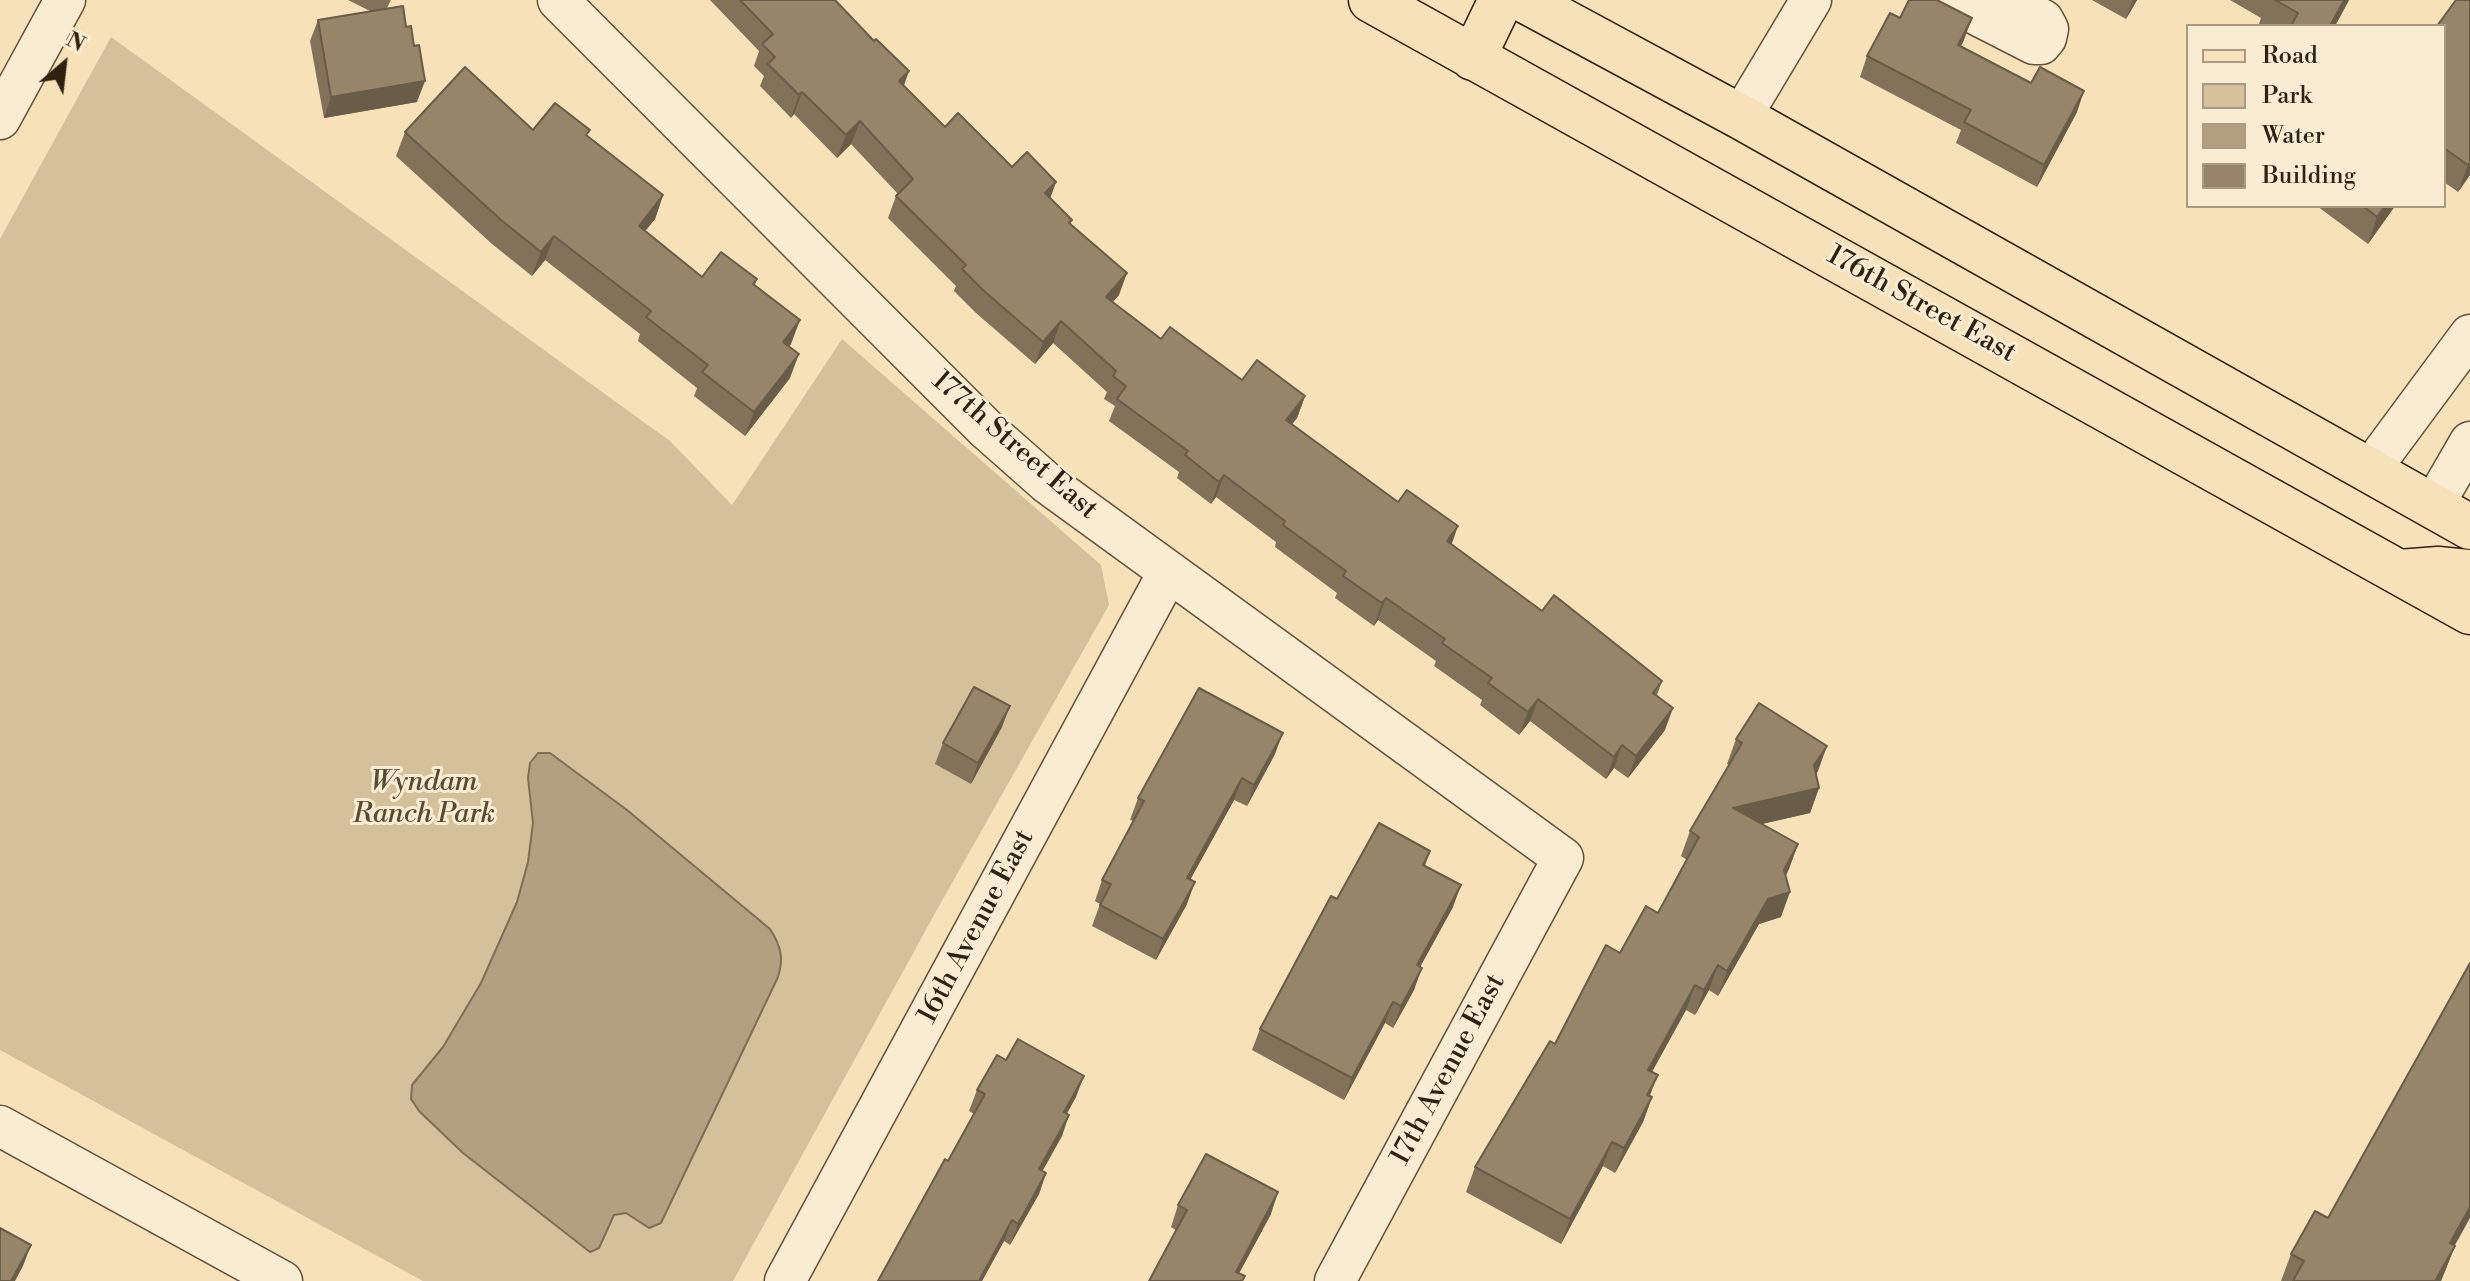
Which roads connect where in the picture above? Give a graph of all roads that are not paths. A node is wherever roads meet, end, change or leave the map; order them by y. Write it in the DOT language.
graph roads {
  1 [pos="65,0"];
  2 [pos="558,0"];
  3 [pos="1371,0"];
  4 [pos="1501,0"];
  5 [pos="1524,0"];
  6 [pos="1811,0"];
  7 [pos="1948,0"];
  8 [pos="2005,0"];
  9 [pos="1473,58"];
  10 [pos="1741,117"];
  11 [pos="0,119"];
  12 [pos="2470,335"];
  13 [pos="2470,442"];
  14 [pos="2370,470"];
  15 [pos="2452,516"];
  16 [pos="2399,572"];
  17 [pos="2470,572"];
  18 [pos="1168,573"];
  19 [pos="2470,612"];
  20 [pos="1563,858"];
  21 [pos="0,1126"];
  22 [pos="282,1281"];
  23 [pos="785,1281"];
  24 [pos="1335,1281"];
  1 -- 11 [label="street"];
  2 -- 18 [label="street, 177th Street East"];
  3 -- 9 [label="main road, 176th Street East"];
  4 -- 9 [label="main road"];
  5 -- 10 [label="main road"];
  6 -- 10 [label="street"];
  7 -- 8 [label="street"];
  9 -- 16 [label="main road, 176th Street East"];
  10 -- 14 [label="main road"];
  12 -- 14 [label="street"];
  13 -- 15 [label="street"];
  14 -- 15 [label="main road"];
  16 -- 17 [label="main road"];
  16 -- 19 [label="main road, 176th Street East"];
  18 -- 20 [label="street, 177th Street East"];
  18 -- 23 [label="street, 16th Avenue East"];
  20 -- 24 [label="street, 17th Avenue East"];
  21 -- 22 [label="street"];
}
